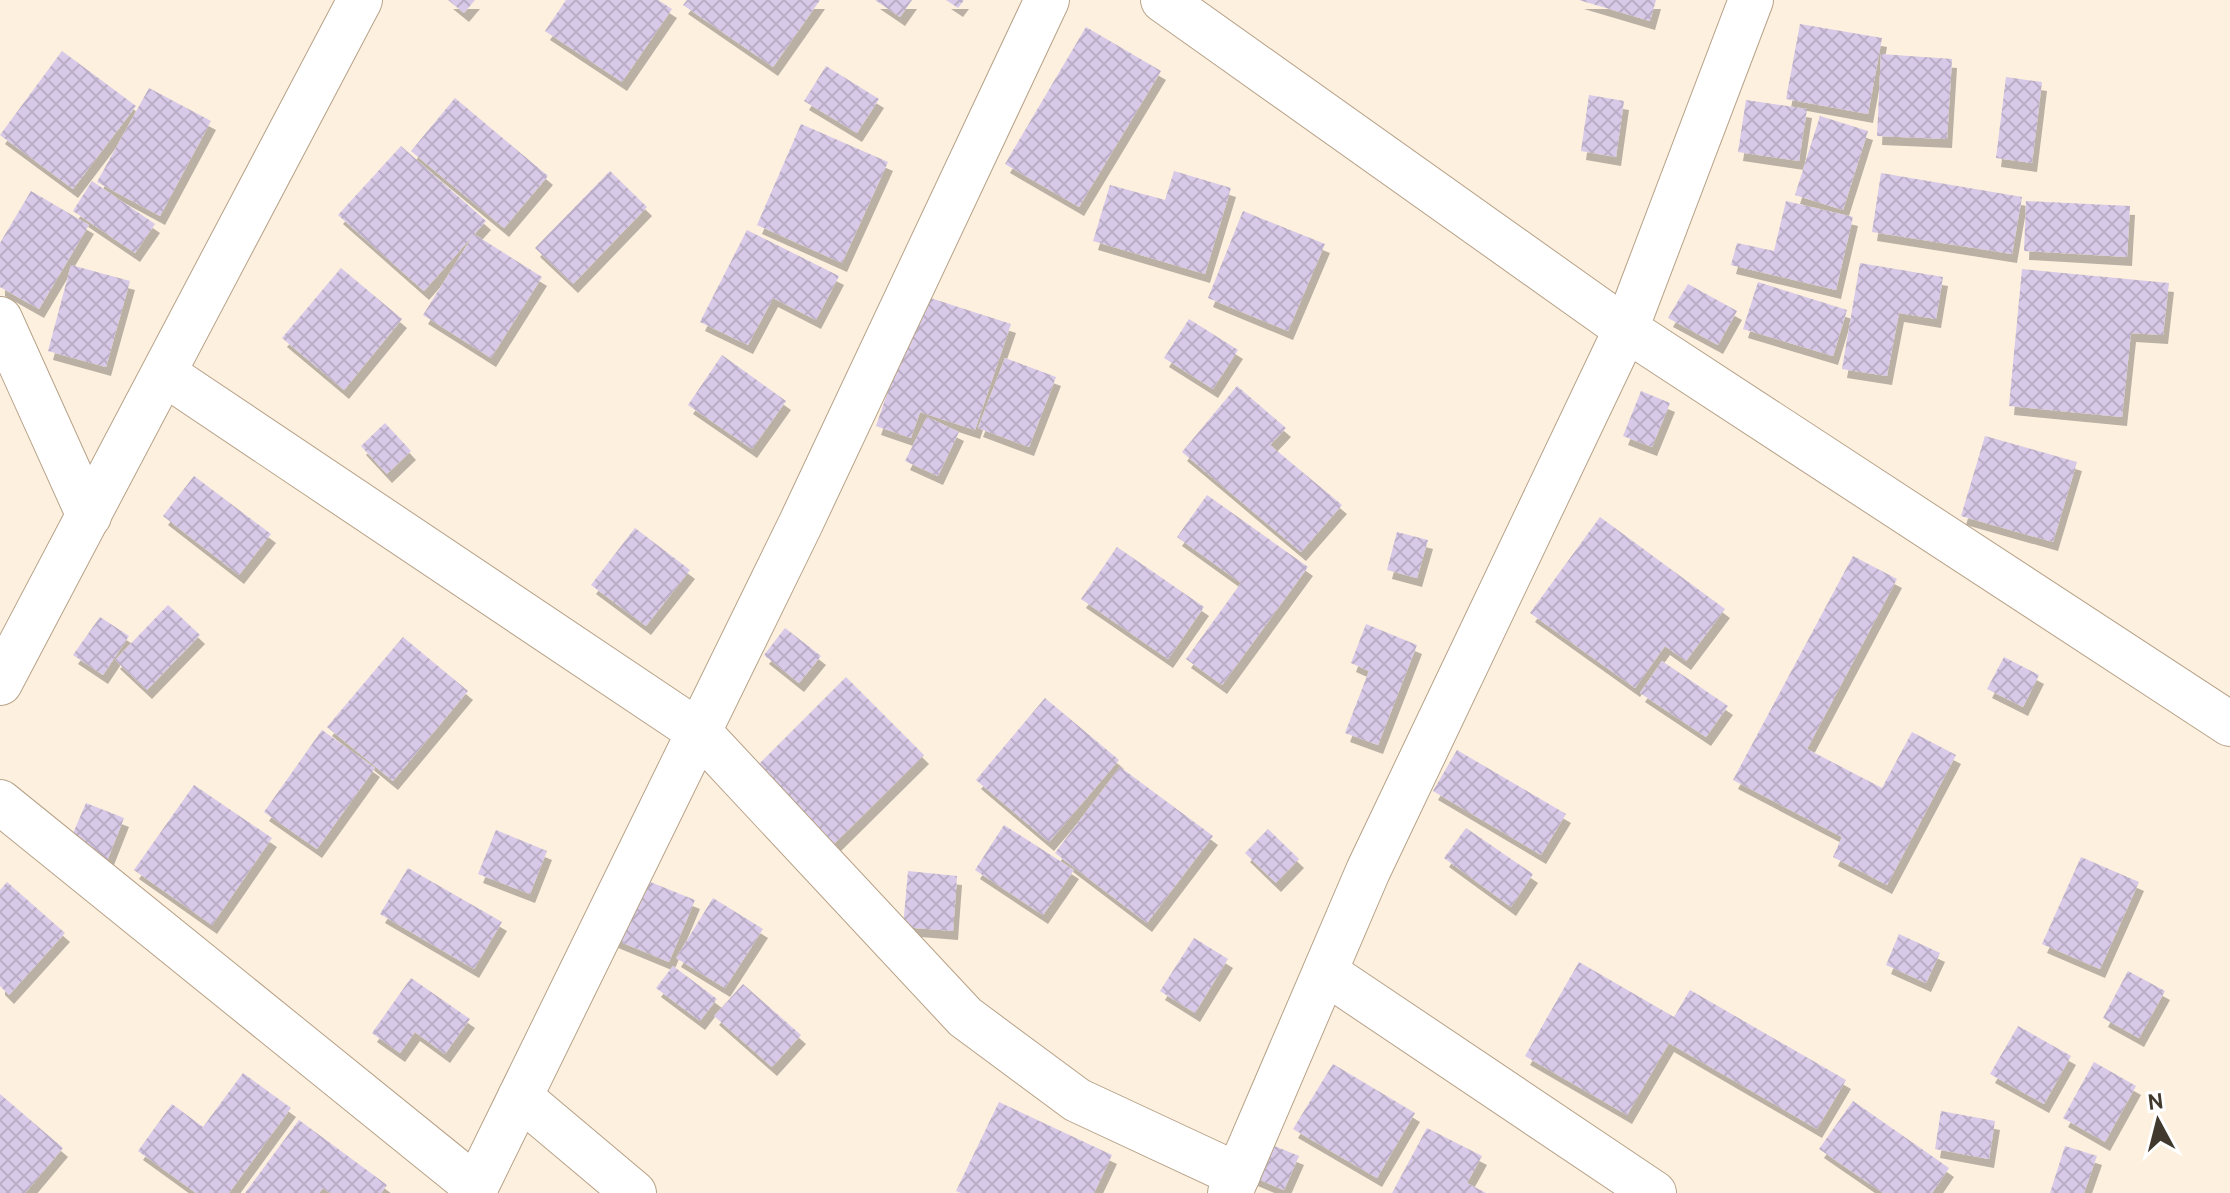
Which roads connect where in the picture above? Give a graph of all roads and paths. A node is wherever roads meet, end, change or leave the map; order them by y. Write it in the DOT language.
graph roads {
  1 [pos="360,0"];
  2 [pos="1047,0"];
  3 [pos="1163,0"];
  4 [pos="1751,0"];
  5 [pos="0,319"];
  6 [pos="1626,329"];
  7 [pos="165,374"];
  8 [pos="89,516"];
  9 [pos="0,683"];
  10 [pos="2230,724"];
  11 [pos="699,732"];
  12 [pos="0,802"];
  13 [pos="1325,972"];
  14 [pos="520,1097"];
  15 [pos="1234,1184"];
  16 [pos="474,1190"];
  17 [pos="634,1193"];
  18 [pos="1654,1193"];
  1 -- 7 [label="street"];
  2 -- 11 [label="street"];
  3 -- 6 [label="street"];
  4 -- 6 [label="street"];
  5 -- 8 [label="street"];
  6 -- 10 [label="street"];
  6 -- 13 [label="street"];
  7 -- 8 [label="street"];
  7 -- 11 [label="street"];
  8 -- 9 [label="street"];
  11 -- 14 [label="street"];
  11 -- 15 [label="street"];
  12 -- 16 [label="street"];
  13 -- 15 [label="street"];
  13 -- 18 [label="street"];
  14 -- 16 [label="street"];
  14 -- 17 [label="street"];
}
